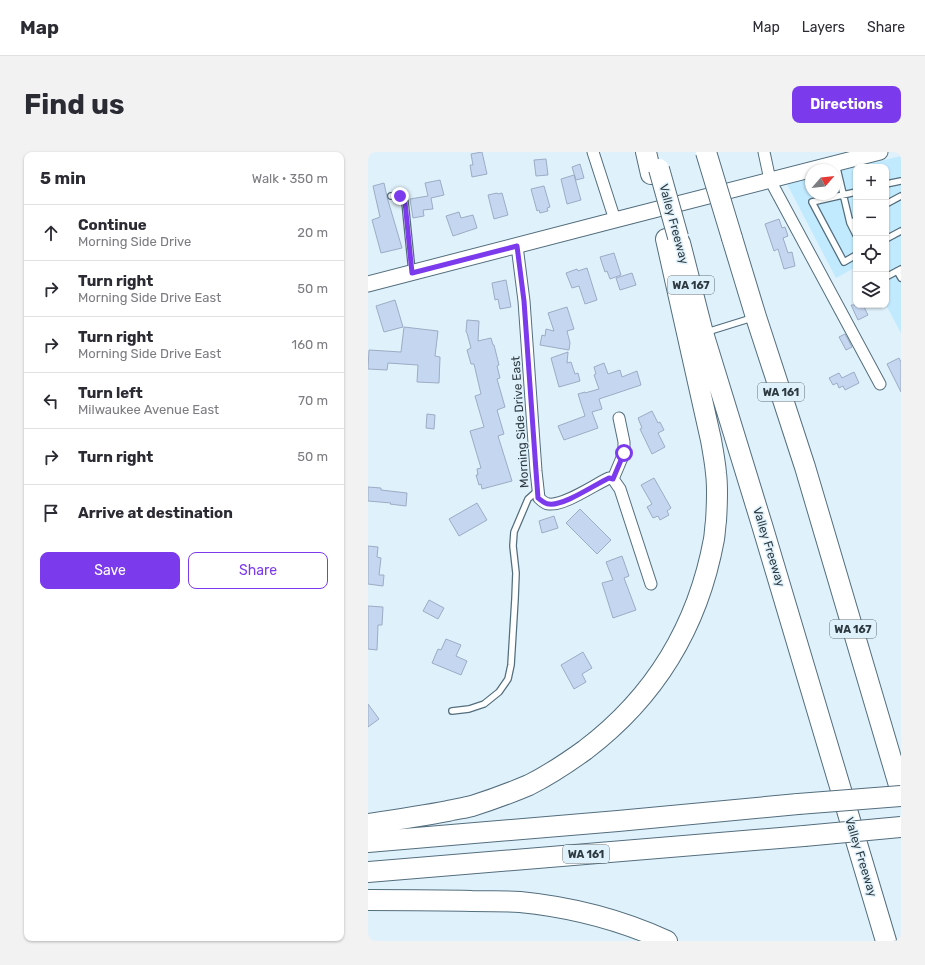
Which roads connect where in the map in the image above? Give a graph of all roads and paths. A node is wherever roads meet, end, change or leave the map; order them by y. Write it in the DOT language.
graph roads {
  1 [pos="593,152"];
  2 [pos="646,152"];
  3 [pos="706,152"];
  4 [pos="764,152"];
  5 [pos="880,152"];
  6 [pos="836,163"];
  7 [pos="654,165"];
  8 [pos="770,180"];
  9 [pos="901,181"];
  10 [pos="889,183"];
  11 [pos="853,193"];
  12 [pos="843,195"];
  13 [pos="391,196"];
  14 [pos="901,196"];
  15 [pos="889,202"];
  16 [pos="615,220"];
  17 [pos="853,222"];
  18 [pos="850,223"];
  19 [pos="853,229"];
  20 [pos="901,231"];
  21 [pos="889,237"];
  22 [pos="672,238"];
  23 [pos="517,246"];
  24 [pos="853,257"];
  25 [pos="899,270"];
  26 [pos="412,273"];
  27 [pos="889,275"];
  28 [pos="901,278"];
  29 [pos="368,284"];
  30 [pos="756,317"];
  31 [pos="703,333"];
  32 [pos="880,384"];
  33 [pos="619,418"];
  34 [pos="805,467"];
  35 [pos="613,479"];
  36 [pos="537,491"];
  37 [pos="651,584"];
  38 [pos="452,711"];
  39 [pos="901,762"];
  40 [pos="901,792"];
  41 [pos="901,796"];
  42 [pos="368,824"];
  43 [pos="901,827"];
  44 [pos="368,842"];
  45 [pos="368,872"];
  46 [pos="368,900"];
  47 [pos="667,941"];
  48 [pos="886,941"];
  1 -- 16 [label="street"];
  2 -- 7 [label="highway, Valley Freeway"];
  3 -- 30 [label="highway, WA 161, bridge"];
  4 -- 8 [label="street"];
  5 -- 6 [label="street"];
  6 -- 8 [label="street"];
  6 -- 12 [label="lane"];
  7 -- 22 [label="highway, Valley Freeway / WA 167, bridge"];
  8 -- 16 [label="street"];
  8 -- 32 [label="street"];
  9 -- 10 [label="lane"];
  11 -- 12 [label="lane"];
  12 -- 18 [label="lane"];
  12 -- 24 [label="lane"];
  13 -- 26 [label="lane"];
  14 -- 15 [label="lane"];
  16 -- 23 [label="street"];
  17 -- 18 [label="lane"];
  18 -- 19 [label="lane"];
  20 -- 21 [label="lane"];
  22 -- 31 [label="highway, Valley Freeway / WA 167"];
  22 -- 42 [label="highway"];
  23 -- 26 [label="street"];
  23 -- 36 [label="street, Morning Side Drive East"];
  25 -- 27 [label="lane"];
  25 -- 28 [label="lane"];
  26 -- 29 [label="street"];
  30 -- 31 [label="lane"];
  30 -- 34 [label="highway, WA 161"];
  31 -- 48 [label="highway, Valley Freeway / WA 167"];
  33 -- 35 [label="street"];
  34 -- 39 [label="highway, WA 161"];
  34 -- 40 [label="highway, WA 167"];
  35 -- 36 [label="street, Morning Side Drive East"];
  35 -- 37 [label="street"];
  36 -- 38 [label="lane"];
  41 -- 44 [label="highway, bridge"];
  43 -- 45 [label="highway, WA 161, bridge"];
  46 -- 47 [label="highway"];
}
